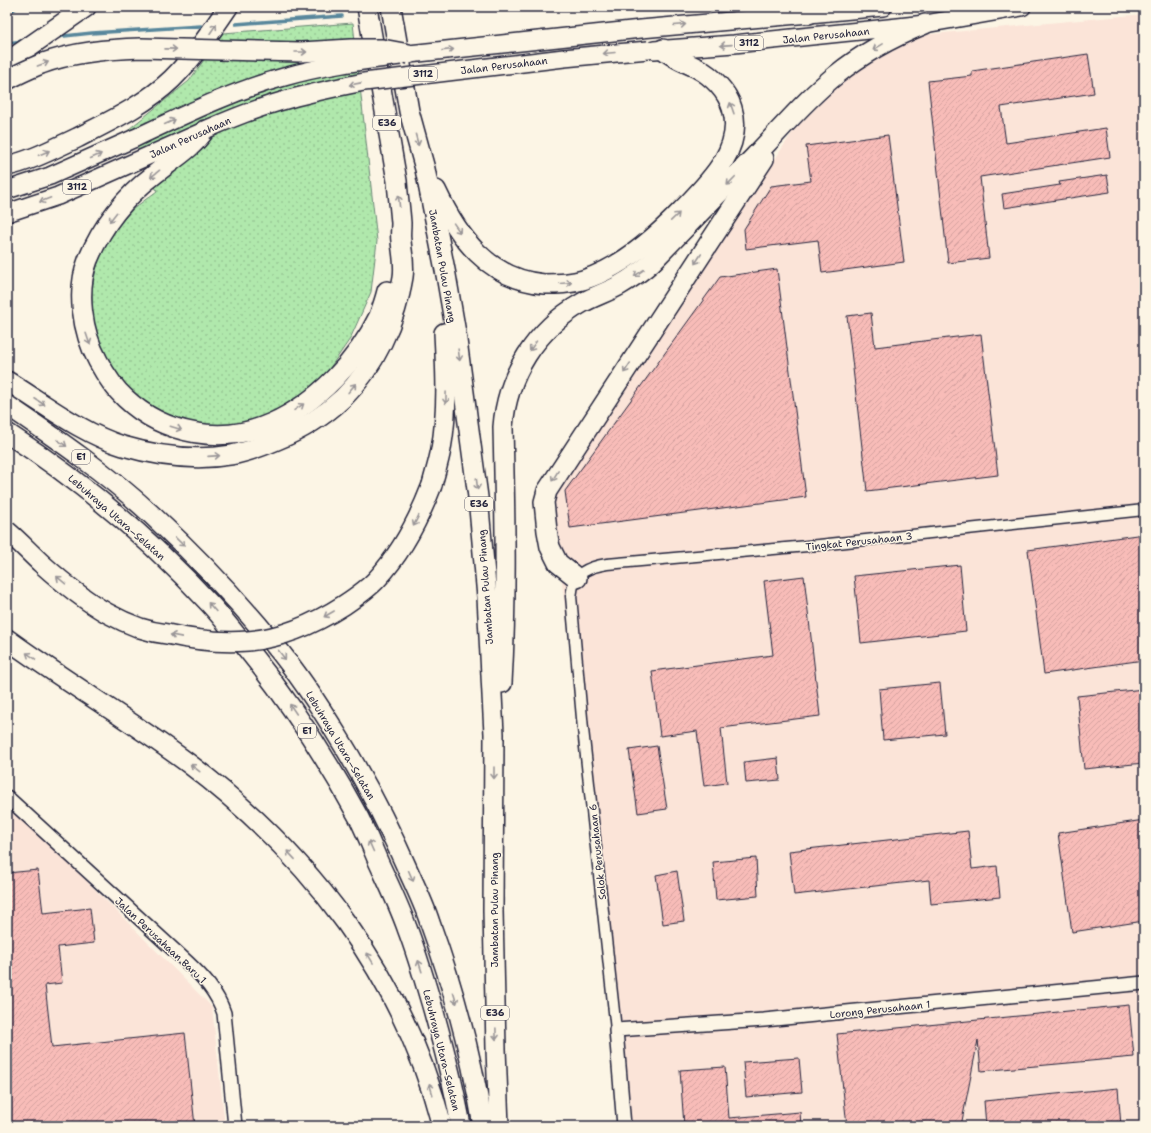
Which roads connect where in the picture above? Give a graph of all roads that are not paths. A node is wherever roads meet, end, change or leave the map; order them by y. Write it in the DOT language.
graph roads {
  1 [pos="86,7"];
  2 [pos="228,7"];
  3 [pos="367,7"];
  4 [pos="391,7"];
  5 [pos="883,7"];
  6 [pos="1022,7"];
  7 [pos="804,11"];
  8 [pos="925,24"];
  9 [pos="655,50"];
  10 [pos="409,54"];
  11 [pos="7,62"];
  12 [pos="7,80"];
  13 [pos="205,130"];
  14 [pos="779,131"];
  15 [pos="7,166"];
  16 [pos="425,169"];
  17 [pos="7,190"];
  18 [pos="7,213"];
  19 [pos="401,240"];
  20 [pos="446,275"];
  21 [pos="7,381"];
  22 [pos="7,405"];
  23 [pos="7,433"];
  24 [pos="1144,510"];
  25 [pos="7,530"];
  26 [pos="577,578"];
  27 [pos="7,639"];
  28 [pos="494,734"];
  29 [pos="7,797"];
  30 [pos="1144,983"];
  31 [pos="616,1030"];
  32 [pos="234,1126"];
  33 [pos="442,1126"];
  34 [pos="461,1126"];
  35 [pos="483,1126"];
  36 [pos="499,1126"];
  37 [pos="624,1126"];
  1 -- 11 [label="highway"];
  15 -- 2 [label="highway, one-way"];
  19 -- 3 [label="highway, E36, one-way"];
  4 -- 16 [label="highway, Jambatan Pulau Pinang / E36, one-way"];
  5 -- 7 [label="main road, Jalan Perusahaan / 3112"];
  6 -- 8 [label="main road, Jalan Perusahaan / 3112"];
  10 -- 7 [label="main road, Jalan Perusahaan / 3112, one-way"];
  8 -- 9 [label="main road, Jalan Perusahaan / 3112, one-way"];
  8 -- 14 [label="highway, one-way"];
  9 -- 13 [label="main road, Jalan Perusahaan / 3112, one-way, bridge"];
  16 -- 9 [label="highway, one-way"];
  12 -- 10 [label="highway, one-way, bridge"];
  17 -- 10 [label="main road, Jalan Perusahaan / 3112, one-way, bridge"];
  13 -- 18 [label="main road, Jalan Perusahaan / 3112, one-way"];
  13 -- 19 [label="highway, one-way"];
  14 -- 26 [label="highway, one-way"];
  14 -- 28 [label="highway, one-way"];
  16 -- 20 [label="highway, Jambatan Pulau Pinang / E36"];
  21 -- 19 [label="highway, one-way"];
  20 -- 25 [label="highway, one-way, bridge"];
  20 -- 28 [label="highway, Jambatan Pulau Pinang / E36, one-way"];
  22 -- 35 [label="highway, Lebuhraya Utara–Selatan / E1, one-way"];
  34 -- 23 [label="highway, Lebuhraya Utara–Selatan / E1, one-way"];
  24 -- 26 [label="street, Tingkat Perusahaan 3"];
  26 -- 31 [label="street, Solok Perusahaan 6"];
  33 -- 27 [label="highway, one-way"];
  28 -- 36 [label="highway, Jambatan Pulau Pinang / E36, one-way"];
  29 -- 32 [label="street, Jalan Perusahaan Baru 1"];
  30 -- 31 [label="street, Lorong Perusahaan 1"];
  31 -- 37 [label="street, Solok Perusahaan 6"];
}
